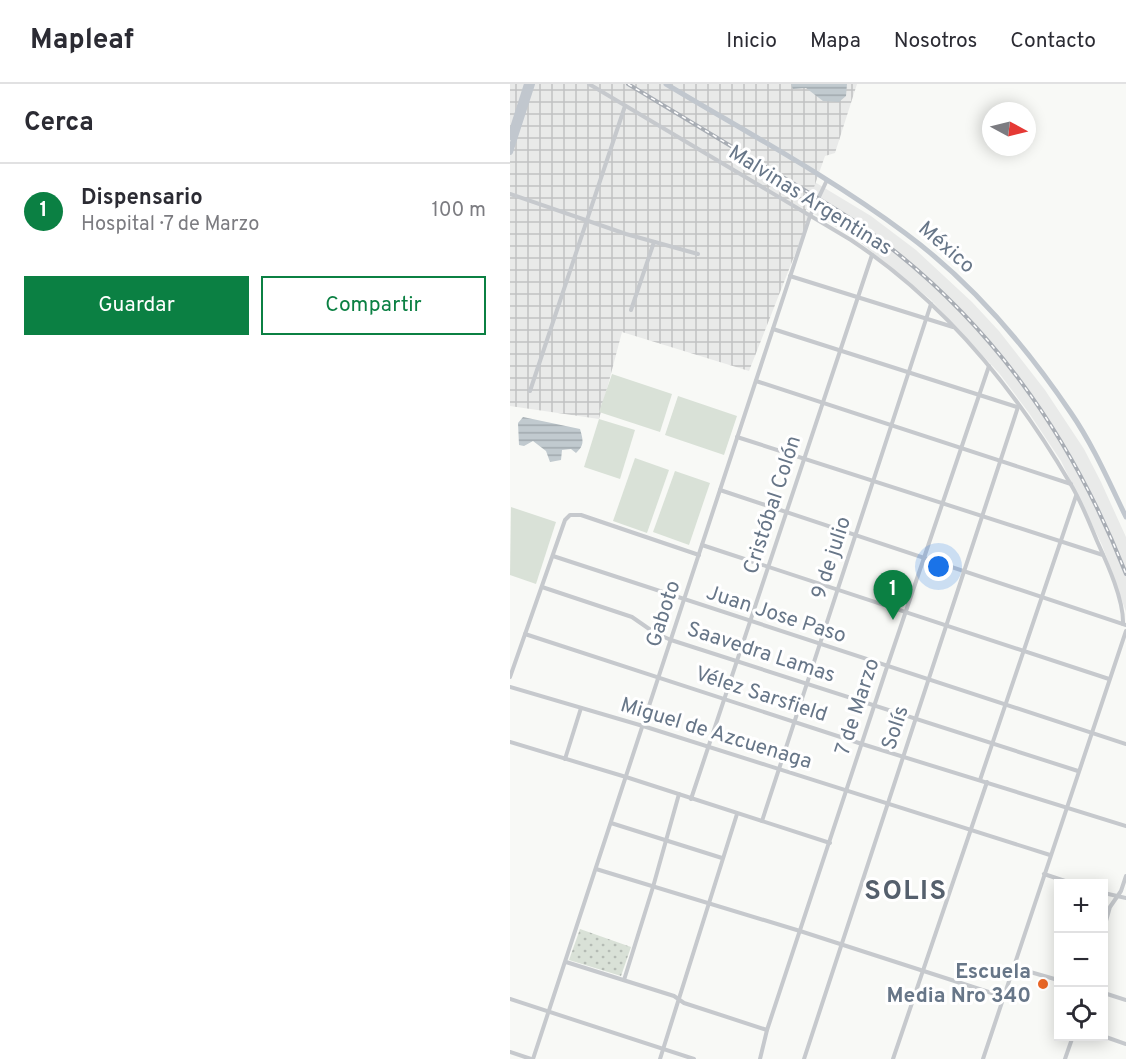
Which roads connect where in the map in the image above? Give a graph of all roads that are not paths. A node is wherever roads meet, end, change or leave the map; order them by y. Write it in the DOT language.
graph roads {
  1 [pos="527,84"];
  2 [pos="531,84"];
  3 [pos="589,84"];
  4 [pos="666,84"];
  5 [pos="625,106"];
  6 [pos="510,137"];
  7 [pos="510,152"];
  8 [pos="827,180"];
  9 [pos="510,194"];
  10 [pos="810,216"];
  11 [pos="586,221"];
  12 [pos="654,242"];
  13 [pos="698,254"];
  14 [pos="872,255"];
  15 [pos="790,276"];
  16 [pos="858,298"];
  17 [pos="931,304"];
  18 [pos="630,310"];
  19 [pos="926,319"];
  20 [pos="954,327"];
  21 [pos="773,329"];
  22 [pos="840,350"];
  23 [pos="989,366"];
  24 [pos="909,372"];
  25 [pos="756,381"];
  26 [pos="530,392"];
  27 [pos="979,394"];
  28 [pos="822,403"];
  29 [pos="1019,406"];
  30 [pos="891,425"];
  31 [pos="737,437"];
  32 [pos="961,448"];
  33 [pos="804,459"];
  34 [pos="1000,462"];
  35 [pos="873,481"];
  36 [pos="1071,484"];
  37 [pos="720,490"];
  38 [pos="1076,495"];
  39 [pos="942,503"];
  40 [pos="786,512"];
  41 [pos="982,516"];
  42 [pos="1126,517"];
  43 [pos="855,535"];
  44 [pos="1061,542"];
  45 [pos="702,545"];
  46 [pos="699,555"];
  47 [pos="1103,555"];
  48 [pos="553,556"];
  49 [pos="924,558"];
  50 [pos="768,567"];
  51 [pos="964,571"];
  52 [pos="542,587"];
  53 [pos="838,589"];
  54 [pos="1042,597"];
  55 [pos="684,600"];
  56 [pos="905,612"];
  57 [pos="750,622"];
  58 [pos="1125,624"];
  59 [pos="946,625"];
  60 [pos="1126,631"];
  61 [pos="525,634"];
  62 [pos="671,640"];
  63 [pos="819,644"];
  64 [pos="1024,651"];
  65 [pos="736,662"];
  66 [pos="887,667"];
  67 [pos="510,678"];
  68 [pos="659,678"];
  69 [pos="1109,679"];
  70 [pos="928,680"];
  71 [pos="807,684"];
  72 [pos="510,687"];
  73 [pos="724,699"];
  74 [pos="874,706"];
  75 [pos="1006,706"];
  76 [pos="581,708"];
  77 [pos="915,719"];
  78 [pos="794,722"];
  79 [pos="643,726"];
  80 [pos="1092,734"];
  81 [pos="510,742"];
  82 [pos="862,744"];
  83 [pos="993,744"];
  84 [pos="1126,744"];
  85 [pos="708,747"];
  86 [pos="903,756"];
  87 [pos="565,759"];
  88 [pos="778,769"];
  89 [pos="1078,771"];
  90 [pos="626,777"];
  91 [pos="981,780"];
  92 [pos="987,782"];
  93 [pos="847,791"];
  94 [pos="679,794"];
  95 [pos="691,799"];
  96 [pos="888,803"];
  97 [pos="1067,807"];
  98 [pos="737,814"];
  99 [pos="762,821"];
  100 [pos="611,824"];
  101 [pos="1126,826"];
  102 [pos="970,830"];
  103 [pos="666,840"];
  104 [pos="830,843"];
  105 [pos="1050,855"];
  106 [pos="723,858"];
  107 [pos="596,869"];
  108 [pos="1044,874"];
  109 [pos="1126,876"];
  110 [pos="1059,879"];
  111 [pos="653,887"];
  112 [pos="1108,894"];
  113 [pos="1117,896"];
  114 [pos="1126,897"];
  115 [pos="708,904"];
  116 [pos="1108,914"];
  117 [pos="800,931"];
  118 [pos="841,945"];
  119 [pos="566,962"];
  120 [pos="1013,967"];
  121 [pos="923,972"];
  122 [pos="1054,979"];
  123 [pos="624,980"];
  124 [pos="1108,994"];
  125 [pos="1004,997"];
  126 [pos="510,999"];
  127 [pos="679,999"];
  128 [pos="1126,1000"];
  129 [pos="550,1012"];
  130 [pos="767,1030"];
  131 [pos="1108,1038"];
  132 [pos="1071,1041"];
  133 [pos="1126,1044"];
  134 [pos="663,1049"];
  135 [pos="510,1052"];
  136 [pos="532,1059"];
  137 [pos="660,1059"];
  138 [pos="694,1059"];
  139 [pos="760,1059"];
  140 [pos="804,1059"];
  141 [pos="893,1059"];
  142 [pos="983,1059"];
  143 [pos="1065,1059"];
  1 -- 6 [label="main road"];
  2 -- 7 [label="main road"];
  3 -- 5 [label="street, Malvinas Argentinas"];
  4 -- 8 [label="street, México"];
  5 -- 10 [label="street, Malvinas Argentinas"];
  5 -- 11 [label="street"];
  8 -- 10 [label="street, Gaboto"];
  8 -- 42 [label="street, México"];
  9 -- 11 [label="street"];
  10 -- 14 [label="street, Malvinas Argentinas"];
  10 -- 15 [label="street, Gaboto"];
  11 -- 12 [label="street"];
  11 -- 26 [label="street"];
  12 -- 13 [label="street"];
  12 -- 18 [label="street"];
  14 -- 16 [label="street, Cristóbal Colón"];
  14 -- 17 [label="street, Malvinas Argentinas"];
  15 -- 16 [label="street"];
  15 -- 21 [label="street, Gaboto"];
  16 -- 19 [label="street"];
  16 -- 22 [label="street, Cristóbal Colón"];
  17 -- 19 [label="street, 9 de julio"];
  17 -- 20 [label="street, Malvinas Argentinas"];
  19 -- 20 [label="street"];
  19 -- 24 [label="street, 9 de julio"];
  20 -- 23 [label="street, Malvinas Argentinas"];
  21 -- 22 [label="street"];
  21 -- 25 [label="street, Gaboto"];
  22 -- 24 [label="street"];
  22 -- 28 [label="street, Cristóbal Colón"];
  23 -- 27 [label="street, 7 de Marzo"];
  23 -- 29 [label="street, Malvinas Argentinas"];
  24 -- 27 [label="street"];
  24 -- 30 [label="street, 9 de julio"];
  25 -- 28 [label="street"];
  25 -- 31 [label="street, Gaboto"];
  27 -- 29 [label="street"];
  27 -- 32 [label="street, 7 de Marzo"];
  28 -- 30 [label="street"];
  28 -- 33 [label="street, Cristóbal Colón"];
  29 -- 34 [label="street, Solís"];
  29 -- 36 [label="street, Malvinas Argentinas"];
  30 -- 32 [label="street"];
  30 -- 35 [label="street, 9 de julio"];
  31 -- 33 [label="street"];
  31 -- 37 [label="street, Gaboto"];
  32 -- 34 [label="street"];
  32 -- 39 [label="street, 7 de Marzo"];
  33 -- 35 [label="street"];
  33 -- 40 [label="street, Cristóbal Colón"];
  34 -- 36 [label="street"];
  34 -- 41 [label="street, Solís"];
  35 -- 39 [label="street"];
  35 -- 43 [label="street, 9 de julio"];
  36 -- 38 [label="street, Malvinas Argentinas"];
  37 -- 40 [label="street"];
  37 -- 45 [label="street, Gaboto"];
  38 -- 44 [label="street"];
  38 -- 47 [label="street, Malvinas Argentinas"];
  39 -- 41 [label="street"];
  39 -- 49 [label="street, 7 de Marzo"];
  40 -- 43 [label="street"];
  40 -- 50 [label="street, Cristóbal Colón"];
  41 -- 44 [label="street"];
  41 -- 51 [label="street, Solís"];
  43 -- 49 [label="street"];
  43 -- 53 [label="street, 9 de julio"];
  44 -- 47 [label="street"];
  44 -- 54 [label="street"];
  45 -- 46 [label="street, Gaboto"];
  45 -- 50 [label="street"];
  46 -- 48 [label="street"];
  46 -- 55 [label="street, Gaboto"];
  47 -- 58 [label="street, Malvinas Argentinas"];
  48 -- 52 [label="street"];
  48 -- 55 [label="street, Juan Jose Paso"];
  49 -- 51 [label="street"];
  49 -- 56 [label="street, 7 de Marzo"];
  50 -- 53 [label="street"];
  50 -- 57 [label="street, Cristóbal Colón"];
  51 -- 54 [label="street"];
  51 -- 59 [label="street, Solís"];
  52 -- 61 [label="street"];
  52 -- 62 [label="street, Saavedra Lamas"];
  53 -- 56 [label="street"];
  53 -- 63 [label="street, 9 de julio"];
  54 -- 58 [label="street"];
  54 -- 64 [label="street"];
  55 -- 57 [label="street, Juan Jose Paso"];
  55 -- 62 [label="street, Gaboto"];
  56 -- 59 [label="street"];
  56 -- 66 [label="street, 7 de Marzo"];
  57 -- 63 [label="street, Juan Jose Paso"];
  57 -- 65 [label="street, Cristóbal Colón"];
  59 -- 64 [label="street"];
  59 -- 70 [label="street, Solís"];
  60 -- 69 [label="street"];
  61 -- 67 [label="street"];
  61 -- 68 [label="street, Vélez Sarsfield"];
  62 -- 65 [label="street, Saavedra Lamas"];
  62 -- 68 [label="street, Gaboto"];
  63 -- 66 [label="street, Juan Jose Paso"];
  63 -- 71 [label="street, 9 de julio"];
  64 -- 69 [label="street"];
  64 -- 75 [label="street"];
  65 -- 71 [label="street, Saavedra Lamas"];
  65 -- 73 [label="street, Cristóbal Colón"];
  66 -- 70 [label="street, Juan Jose Paso"];
  66 -- 74 [label="street, 7 de Marzo"];
  68 -- 73 [label="street, Vélez Sarsfield"];
  68 -- 79 [label="street, Gaboto"];
  69 -- 80 [label="street"];
  70 -- 75 [label="street, Juan Jose Paso"];
  70 -- 77 [label="street, Solís"];
  71 -- 74 [label="street, Saavedra Lamas"];
  71 -- 78 [label="street, 9 de julio"];
  72 -- 76 [label="street, Miguel de Azcuenaga"];
  73 -- 78 [label="street, Vélez Sarsfield"];
  73 -- 85 [label="street, Cristóbal Colón"];
  74 -- 77 [label="street, Saavedra Lamas"];
  74 -- 82 [label="street, 7 de Marzo"];
  75 -- 80 [label="street, Juan Jose Paso"];
  75 -- 83 [label="street"];
  76 -- 79 [label="street, Miguel de Azcuenaga"];
  76 -- 87 [label="street"];
  77 -- 83 [label="street, Saavedra Lamas"];
  77 -- 86 [label="street, Solís"];
  78 -- 82 [label="street, Vélez Sarsfield"];
  78 -- 88 [label="street, 9 de julio"];
  79 -- 85 [label="street, Miguel de Azcuenaga"];
  79 -- 90 [label="street, Gaboto"];
  80 -- 84 [label="street, Juan Jose Paso"];
  80 -- 89 [label="street"];
  81 -- 87 [label="street"];
  82 -- 86 [label="street, Vélez Sarsfield"];
  82 -- 93 [label="street, 7 de Marzo"];
  83 -- 89 [label="street, Saavedra Lamas"];
  83 -- 91 [label="street"];
  85 -- 88 [label="street, Miguel de Azcuenaga"];
  85 -- 95 [label="street, Cristóbal Colón"];
  86 -- 91 [label="street, Vélez Sarsfield"];
  86 -- 96 [label="street, Solís"];
  87 -- 90 [label="street"];
  88 -- 93 [label="street, Miguel de Azcuenaga"];
  88 -- 99 [label="street, 9 de julio"];
  89 -- 97 [label="street"];
  90 -- 94 [label="street"];
  90 -- 100 [label="street, Gaboto"];
  91 -- 92 [label="street, Vélez Sarsfield"];
  92 -- 97 [label="street, Vélez Sarsfield"];
  92 -- 102 [label="street"];
  93 -- 96 [label="street, Miguel de Azcuenaga"];
  93 -- 104 [label="street, 7 de Marzo"];
  94 -- 95 [label="street"];
  94 -- 103 [label="street"];
  95 -- 98 [label="street"];
  96 -- 102 [label="street, Miguel de Azcuenaga"];
  96 -- 118 [label="street, Solís"];
  97 -- 101 [label="street, Vélez Sarsfield"];
  97 -- 105 [label="street"];
  98 -- 99 [label="street"];
  98 -- 106 [label="street"];
  99 -- 104 [label="street"];
  100 -- 103 [label="street"];
  100 -- 107 [label="street, Gaboto"];
  102 -- 105 [label="street, Miguel de Azcuenaga"];
  102 -- 121 [label="street"];
  103 -- 106 [label="street"];
  103 -- 111 [label="street"];
  104 -- 117 [label="street, 7 de Marzo"];
  105 -- 108 [label="street"];
  106 -- 115 [label="street"];
  107 -- 111 [label="street"];
  107 -- 119 [label="street, Gaboto"];
  108 -- 110 [label="street"];
  108 -- 120 [label="street"];
  109 -- 113 [label="street"];
  111 -- 115 [label="street"];
  111 -- 123 [label="street"];
  112 -- 113 [label="street"];
  113 -- 114 [label="street"];
  113 -- 116 [label="street"];
  115 -- 117 [label="street"];
  115 -- 127 [label="street"];
  117 -- 118 [label="street"];
  117 -- 130 [label="street, 7 de Marzo"];
  118 -- 121 [label="street"];
  118 -- 140 [label="street, Solís"];
  119 -- 123 [label="street"];
  119 -- 129 [label="street, Gaboto"];
  120 -- 122 [label="street"];
  120 -- 125 [label="street"];
  121 -- 125 [label="street"];
  121 -- 141 [label="street"];
  123 -- 127 [label="street"];
  124 -- 128 [label="street"];
  125 -- 142 [label="street"];
  126 -- 129 [label="street"];
  127 -- 130 [label="street"];
  127 -- 134 [label="street"];
  129 -- 134 [label="street"];
  129 -- 136 [label="street, Gaboto"];
  130 -- 139 [label="street, 7 de Marzo"];
  131 -- 133 [label="street"];
  132 -- 143 [label="street"];
  134 -- 137 [label="street"];
  134 -- 138 [label="street"];
  135 -- 136 [label="street"];
}
